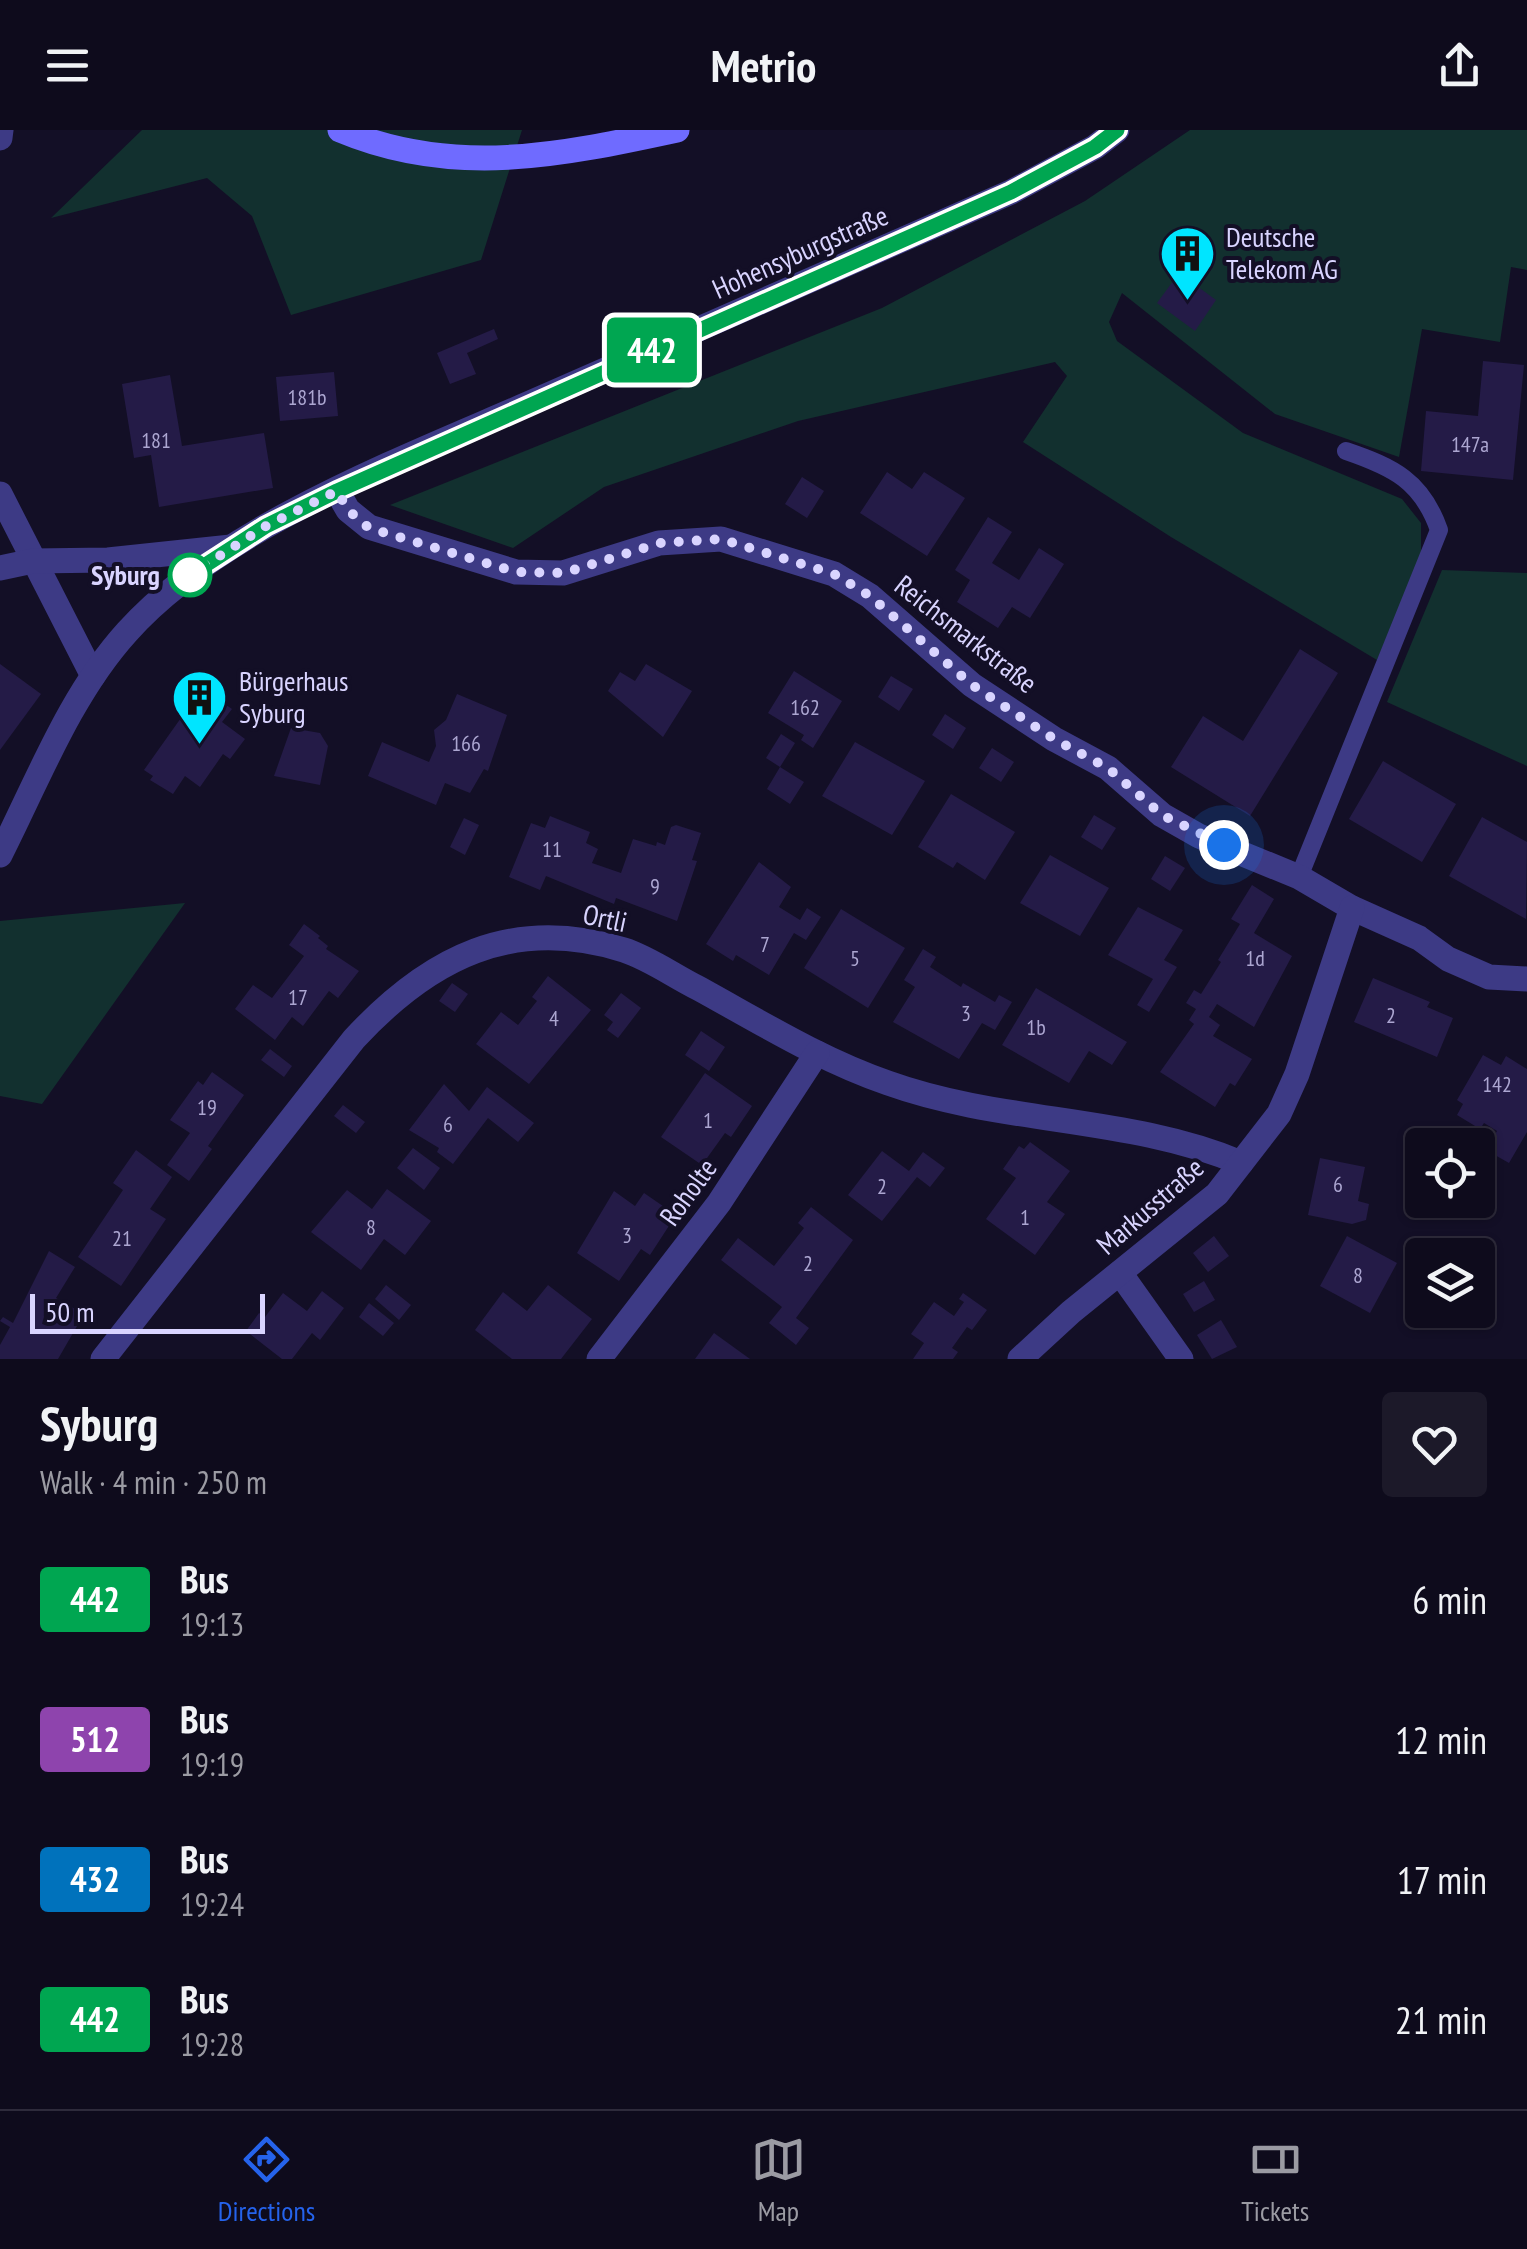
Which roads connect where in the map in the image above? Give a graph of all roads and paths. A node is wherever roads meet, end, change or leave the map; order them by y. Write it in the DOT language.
graph roads {
  1 [pos="1,130"];
  2 [pos="340,130"];
  3 [pos="677,130"];
  4 [pos="1117,130"];
  5 [pos="0,138"];
  6 [pos="1096,138"];
  7 [pos="1346,451"];
  8 [pos="337,491"];
  9 [pos="0,494"];
  10 [pos="231,547"];
  11 [pos="33,561"];
  12 [pos="0,568"];
  13 [pos="93,676"];
  14 [pos="0,855"];
  15 [pos="1298,877"];
  16 [pos="1352,908"];
  17 [pos="1527,980"];
  18 [pos="817,1053"];
  19 [pos="1242,1164"];
  20 [pos="1120,1273"];
  21 [pos="104,1359"];
  22 [pos="598,1359"];
  23 [pos="1020,1359"];
  24 [pos="1181,1359"];
  1 -- 5 [label="street"];
  2 -- 3 [label="main road"];
  4 -- 6 [label="street, Hohensyburgstraße"];
  6 -- 8 [label="street, Hohensyburgstraße"];
  7 -- 15 [label="lane"];
  8 -- 10 [label="street, Hohensyburgstraße"];
  8 -- 15 [label="street, Reichsmarkstraße"];
  9 -- 11 [label="street"];
  10 -- 11 [label="street, Hohensyburgstraße"];
  10 -- 13 [label="street, Hohensyburgstraße"];
  11 -- 12 [label="street, Hohensyburgstraße"];
  11 -- 13 [label="street"];
  13 -- 14 [label="street, Hohensyburgstraße"];
  15 -- 16 [label="street, Reichsmarkstraße"];
  16 -- 17 [label="street, Reichsmarkstraße"];
  16 -- 19 [label="street, Markusstraße"];
  18 -- 19 [label="street, Ortli"];
  18 -- 21 [label="street, Ortli"];
  18 -- 22 [label="street, Roholte"];
  19 -- 20 [label="street, Markusstraße"];
  20 -- 23 [label="street, Markusstraße"];
  20 -- 24 [label="street"];
}
